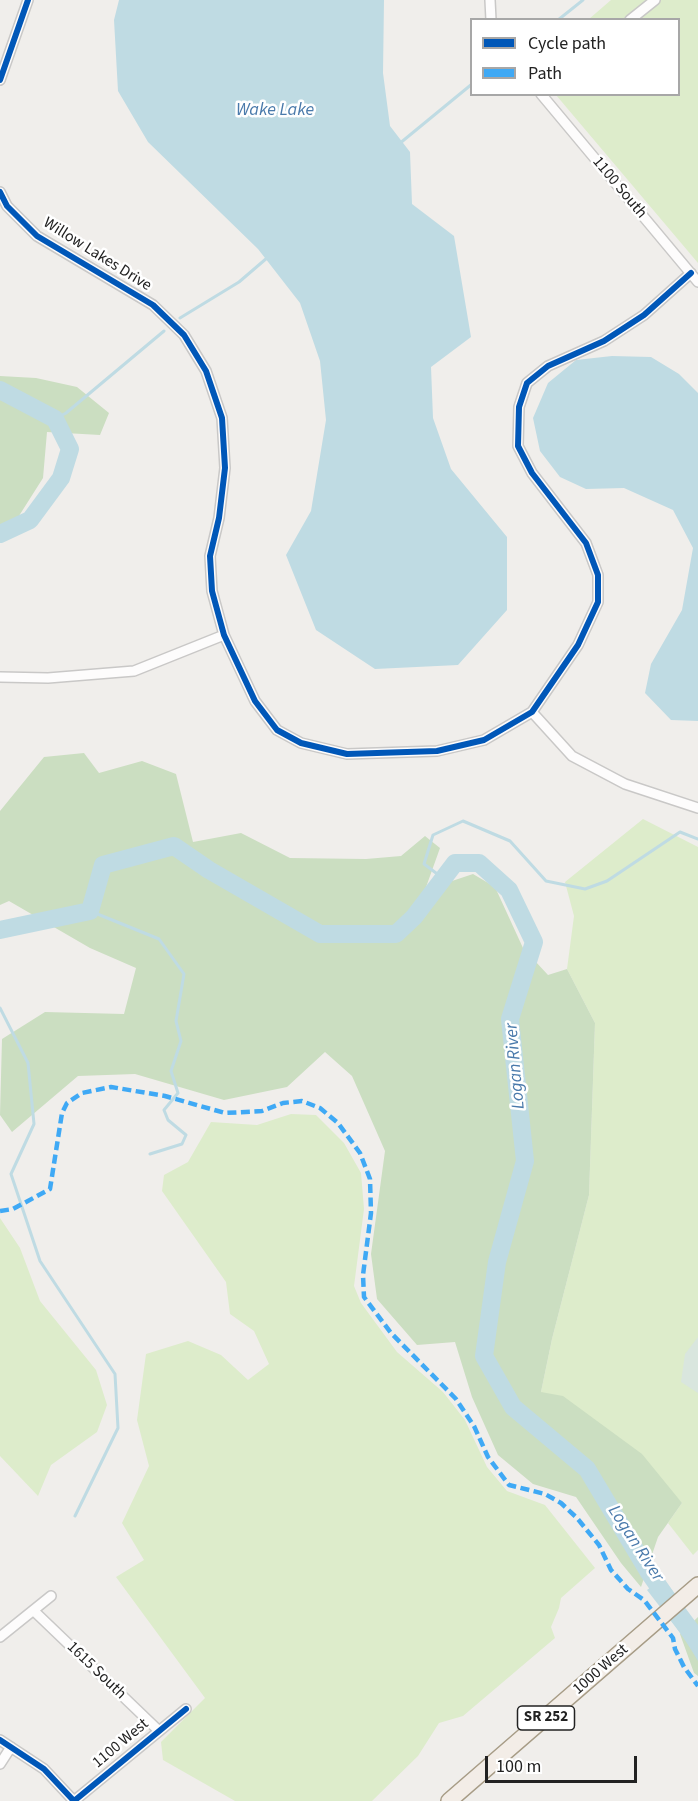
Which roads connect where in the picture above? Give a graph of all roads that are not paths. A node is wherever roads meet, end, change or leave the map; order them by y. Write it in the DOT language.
graph roads {
  1 [pos="28,0"];
  2 [pos="490,0"];
  3 [pos="655,0"];
  4 [pos="490,18"];
  5 [pos="632,18"];
  6 [pos="0,80"];
  7 [pos="543,96"];
  8 [pos="0,192"];
  9 [pos="691,273"];
  10 [pos="698,282"];
  11 [pos="225,635"];
  12 [pos="0,677"];
  13 [pos="532,712"];
  14 [pos="698,808"];
  15 [pos="698,1585"];
  16 [pos="51,1596"];
  17 [pos="34,1611"];
  18 [pos="0,1637"];
  19 [pos="186,1709"];
  20 [pos="158,1730"];
  21 [pos="0,1740"];
  22 [pos="11,1747"];
  23 [pos="0,1764"];
  24 [pos="74,1801"];
  25 [pos="449,1801"];
  1 -- 6 [label="street"];
  2 -- 4 [label="street"];
  3 -- 5 [label="street"];
  7 -- 9 [label="street, 1100 South"];
  8 -- 11 [label="street, Willow Lakes Drive"];
  9 -- 10 [label="street, 1100 South"];
  9 -- 13 [label="street, Willow Lakes Drive"];
  11 -- 12 [label="street"];
  11 -- 13 [label="street, Willow Lakes Drive"];
  13 -- 14 [label="street"];
  15 -- 25 [label="main road, 1000 West / SR 252"];
  16 -- 17 [label="street"];
  17 -- 18 [label="street"];
  17 -- 20 [label="street, 1615 South"];
  19 -- 20 [label="street, 1100 West"];
  20 -- 24 [label="street, 1100 West"];
  21 -- 22 [label="street"];
  22 -- 23 [label="street"];
  22 -- 24 [label="street"];
}
